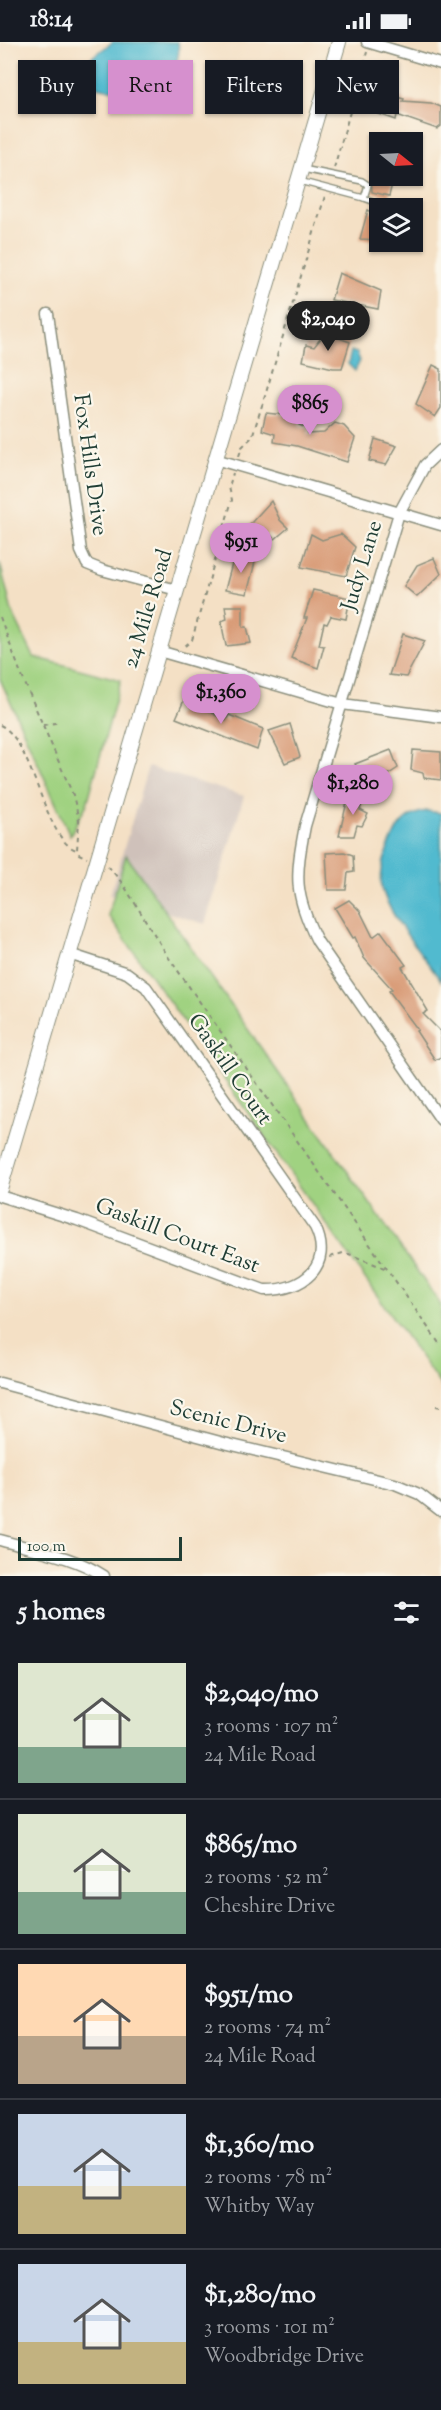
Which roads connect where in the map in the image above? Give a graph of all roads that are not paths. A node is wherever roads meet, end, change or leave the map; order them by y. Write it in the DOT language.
graph roads {
  1 [pos="339,42"];
  2 [pos="369,42"];
  3 [pos="441,64"];
  4 [pos="299,175"];
  5 [pos="364,198"];
  6 [pos="369,200"];
  7 [pos="48,314"];
  8 [pos="441,450"];
  9 [pos="215,459"];
  10 [pos="399,513"];
  11 [pos="441,525"];
  12 [pos="177,590"];
  13 [pos="159,651"];
  14 [pos="342,704"];
  15 [pos="441,717"];
  16 [pos="69,954"];
  17 [pos="441,1120"];
  18 [pos="0,1189"];
  19 [pos="0,1196"];
  20 [pos="320,1260"];
  21 [pos="0,1383"];
  22 [pos="441,1511"];
  23 [pos="0,1540"];
  24 [pos="104,1576"];
  1 -- 4 [label="street, 24 Mile Road"];
  2 -- 3 [label="street"];
  4 -- 5 [label="lane"];
  4 -- 5 [label="lane"];
  4 -- 9 [label="street, 24 Mile Road"];
  5 -- 6 [label="lane"];
  7 -- 12 [label="street, Fox Hills Drive"];
  8 -- 10 [label="street, Judy Lane"];
  9 -- 10 [label="street"];
  9 -- 12 [label="street, 24 Mile Road"];
  10 -- 11 [label="street"];
  10 -- 14 [label="street, Judy Lane"];
  12 -- 13 [label="street, 24 Mile Road"];
  13 -- 14 [label="street"];
  13 -- 16 [label="street, 24 Mile Road"];
  14 -- 15 [label="street"];
  14 -- 17 [label="street, Judy Lane"];
  16 -- 18 [label="street, 24 Mile Road"];
  16 -- 20 [label="street, Gaskill Court"];
  19 -- 20 [label="street, Gaskill Court East"];
  21 -- 22 [label="street, Scenic Drive"];
  23 -- 24 [label="street"];
}
